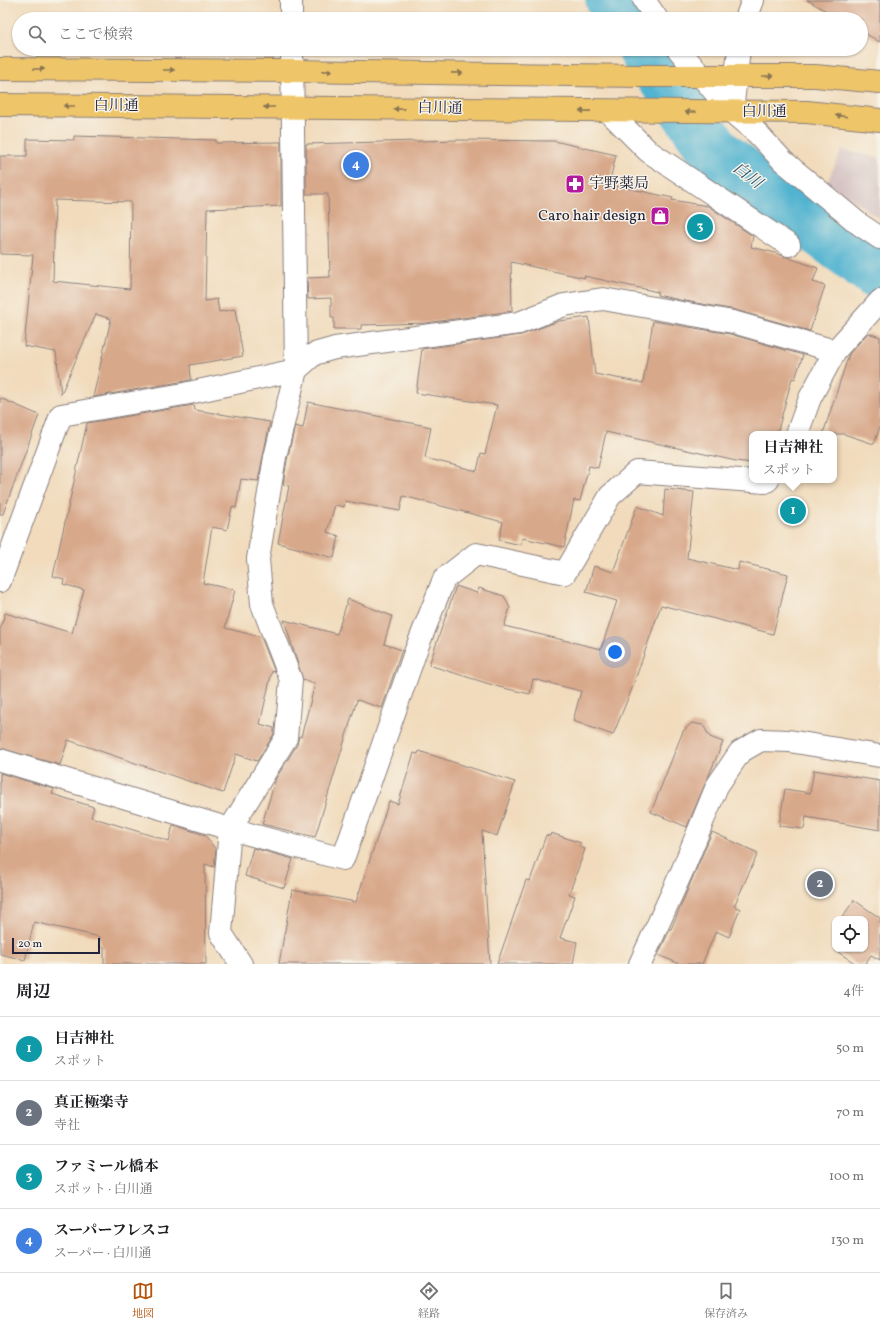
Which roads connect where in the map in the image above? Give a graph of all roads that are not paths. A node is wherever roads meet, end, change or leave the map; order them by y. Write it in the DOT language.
graph roads {
  1 [pos="291,0"];
  2 [pos="644,0"];
  3 [pos="753,0"];
  4 [pos="291,12"];
  5 [pos="652,12"];
  6 [pos="749,12"];
  7 [pos="292,56"];
  8 [pos="682,56"];
  9 [pos="738,56"];
  10 [pos="0,69"];
  11 [pos="292,71"];
  12 [pos="736,76"];
  13 [pos="694,77"];
  14 [pos="880,82"];
  15 [pos="0,106"];
  16 [pos="292,108"];
  17 [pos="608,112"];
  18 [pos="724,112"];
  19 [pos="880,120"];
  20 [pos="880,238"];
  21 [pos="789,245"];
  22 [pos="879,305"];
  23 [pos="835,351"];
  24 [pos="296,370"];
  25 [pos="798,431"];
  26 [pos="749,481"];
  27 [pos="0,581"];
  28 [pos="880,756"];
  29 [pos="0,760"];
  30 [pos="230,829"];
  31 [pos="240,964"];
  32 [pos="640,964"];
  1 -- 4 [label="street"];
  2 -- 5 [label="street"];
  3 -- 6 [label="street"];
  7 -- 11 [label="street"];
  8 -- 13 [label="street"];
  9 -- 12 [label="street"];
  10 -- 11 [label="main road, one-way"];
  11 -- 13 [label="main road, one-way"];
  11 -- 16 [label="street"];
  12 -- 13 [label="main road"];
  12 -- 14 [label="main road, one-way"];
  12 -- 18 [label="street"];
  13 -- 18 [label="street"];
  16 -- 15 [label="main road, 白川通, one-way"];
  17 -- 16 [label="main road, 白川通, one-way"];
  16 -- 24 [label="street"];
  18 -- 17 [label="main road, 白川通, one-way"];
  17 -- 21 [label="street"];
  19 -- 18 [label="main road, 白川通, one-way"];
  18 -- 20 [label="street"];
  22 -- 23 [label="street"];
  23 -- 24 [label="street"];
  23 -- 25 [label="street"];
  24 -- 27 [label="street"];
  24 -- 30 [label="street"];
  26 -- 30 [label="street"];
  28 -- 32 [label="street"];
  29 -- 30 [label="street"];
  30 -- 31 [label="street"];
}
